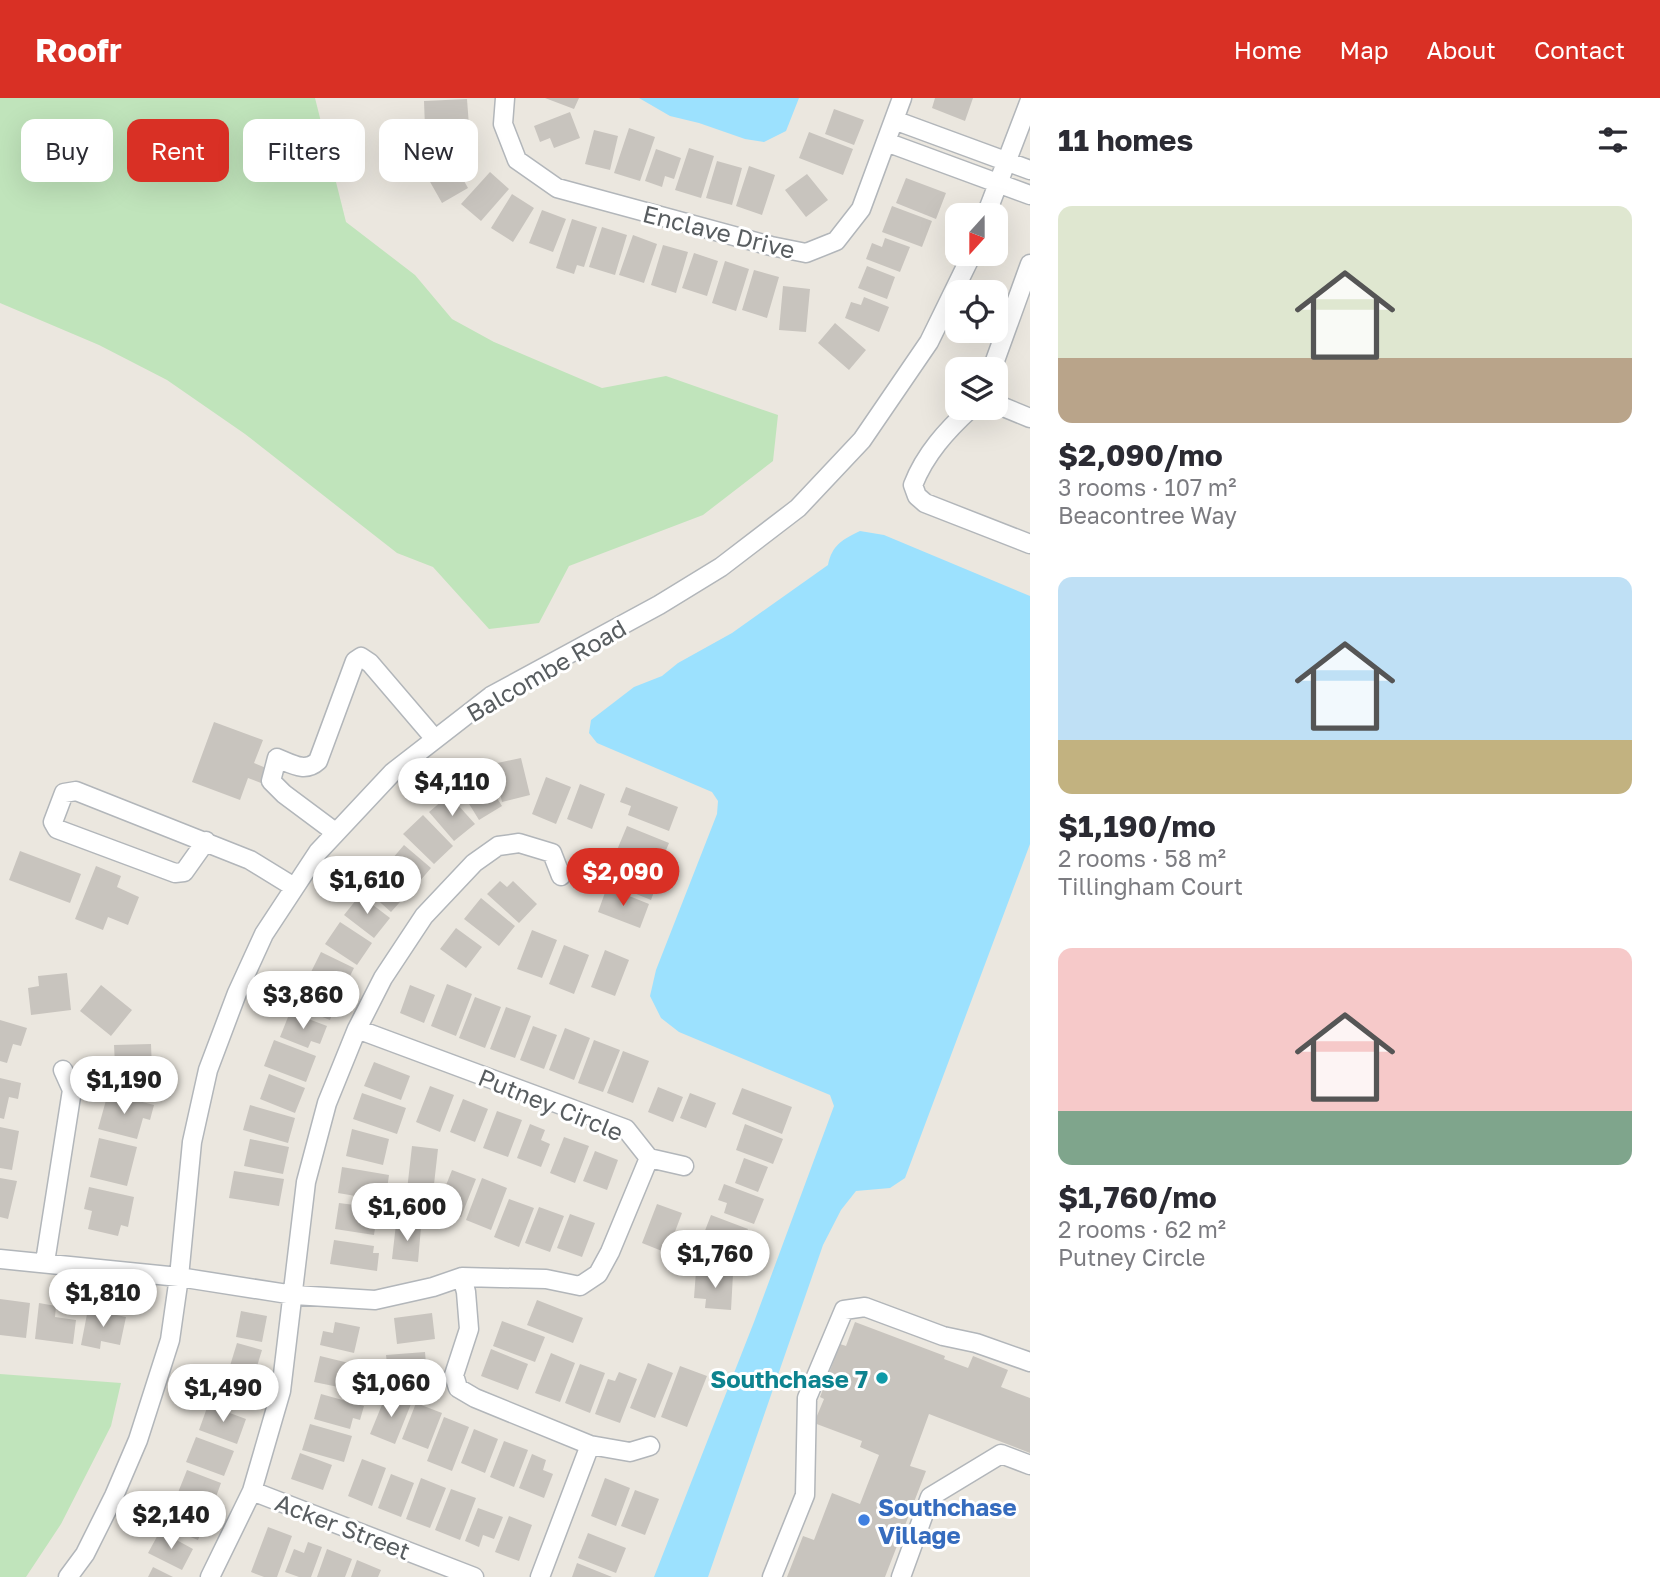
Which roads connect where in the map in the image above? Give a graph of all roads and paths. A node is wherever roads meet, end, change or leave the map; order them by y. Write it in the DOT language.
graph roads {
  1 [pos="505,98"];
  2 [pos="902,98"];
  3 [pos="1030,100"];
  4 [pos="894,120"];
  5 [pos="886,142"];
  6 [pos="1007,161"];
  7 [pos="1030,170"];
  8 [pos="999,183"];
  9 [pos="1030,195"];
  10 [pos="991,203"];
  11 [pos="1030,264"];
  12 [pos="967,266"];
  13 [pos="996,357"];
  14 [pos="1008,409"];
  15 [pos="1030,418"];
  16 [pos="959,420"];
  17 [pos="1030,544"];
  18 [pos="435,739"];
  19 [pos="335,832"];
  20 [pos="206,841"];
  21 [pos="561,876"];
  22 [pos="294,887"];
  23 [pos="357,1029"];
  24 [pos="63,1070"];
  25 [pos="649,1158"];
  26 [pos="684,1166"];
  27 [pos="0,1259"];
  28 [pos="46,1262"];
  29 [pos="179,1277"];
  30 [pos="462,1277"];
  31 [pos="294,1295"];
  32 [pos="1030,1362"];
  33 [pos="590,1445"];
  34 [pos="650,1446"];
  35 [pos="1030,1465"];
  36 [pos="252,1491"];
  37 [pos="68,1577"];
  38 [pos="210,1577"];
  39 [pos="474,1577"];
  40 [pos="540,1577"];
  41 [pos="772,1577"];
  42 [pos="901,1577"];
  1 -- 5 [label="street, Enclave Drive"];
  2 -- 4 [label="street, Enclave Drive"];
  3 -- 6 [label="street"];
  4 -- 5 [label="street, Enclave Drive"];
  4 -- 6 [label="street"];
  5 -- 8 [label="street"];
  6 -- 7 [label="street"];
  6 -- 8 [label="street"];
  8 -- 9 [label="street"];
  8 -- 10 [label="street"];
  11 -- 13 [label="street"];
  12 -- 18 [label="street, Balcombe Road"];
  14 -- 15 [label="street"];
  16 -- 17 [label="street"];
  18 -- 19 [label="street, Balcombe Road"];
  18 -- 19 [label="street"];
  19 -- 22 [label="street, Balcombe Road"];
  20 -- 20 [label="street"];
  20 -- 22 [label="street"];
  21 -- 23 [label="street"];
  22 -- 29 [label="street, Balcombe Road"];
  23 -- 25 [label="street, Putney Circle"];
  23 -- 31 [label="street"];
  24 -- 28 [label="street"];
  25 -- 26 [label="street"];
  25 -- 30 [label="street, Putney Circle"];
  27 -- 28 [label="street, Putney Circle"];
  28 -- 29 [label="street, Putney Circle"];
  29 -- 31 [label="street, Putney Circle"];
  29 -- 37 [label="street, Balcombe Road"];
  30 -- 31 [label="street, Putney Circle"];
  30 -- 33 [label="street"];
  31 -- 36 [label="street"];
  32 -- 41 [label="street"];
  33 -- 34 [label="street"];
  33 -- 40 [label="street"];
  35 -- 42 [label="street"];
  36 -- 38 [label="street"];
  36 -- 39 [label="street, Acker Street"];
}
